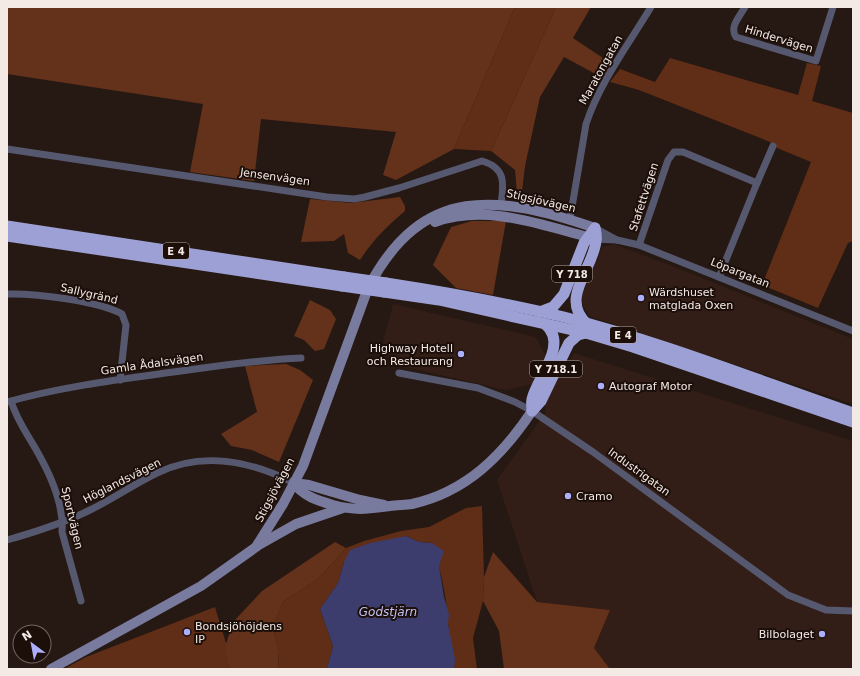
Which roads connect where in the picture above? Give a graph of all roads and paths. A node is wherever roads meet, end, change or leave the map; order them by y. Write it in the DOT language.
graph roads {
  1 [pos="651,7"];
  2 [pos="744,7"];
  3 [pos="833,7"];
  4 [pos="773,146"];
  5 [pos="7,149"];
  6 [pos="757,182"];
  7 [pos="501,204"];
  8 [pos="570,219"];
  9 [pos="7,226"];
  10 [pos="595,228"];
  11 [pos="414,229"];
  12 [pos="7,236"];
  13 [pos="592,239"];
  14 [pos="617,240"];
  15 [pos="639,245"];
  16 [pos="719,277"];
  17 [pos="343,281"];
  18 [pos="385,287"];
  19 [pos="7,294"];
  20 [pos="540,312"];
  21 [pos="545,324"];
  22 [pos="587,329"];
  23 [pos="853,331"];
  24 [pos="301,358"];
  25 [pos="399,373"];
  26 [pos="120,380"];
  27 [pos="9,402"];
  28 [pos="532,411"];
  29 [pos="853,413"];
  30 [pos="853,422"];
  31 [pos="294,483"];
  32 [pos="390,506"];
  33 [pos="343,508"];
  34 [pos="63,522"];
  35 [pos="7,540"];
  36 [pos="256,547"];
  37 [pos="81,601"];
  38 [pos="853,611"];
  39 [pos="51,669"];
  1 -- 8 [label="street, Maratongatan"];
  2 -- 3 [label="street, Hindervägen"];
  4 -- 6 [label="street"];
  5 -- 7 [label="street, Jensenvägen"];
  6 -- 15 [label="street, Stafettvägen"];
  6 -- 16 [label="street"];
  7 -- 8 [label="main road, Stigsjövägen"];
  7 -- 11 [label="main road, Stigsjövägen"];
  8 -- 10 [label="main road, Stigsjövägen"];
  9 -- 17 [label="highway, E 4"];
  10 -- 13 [label="highway, Y 718"];
  10 -- 14 [label="street, Löpargatan"];
  11 -- 13 [label="main road, Stigsjövägen"];
  11 -- 31 [label="main road, Stigsjövägen"];
  12 -- 17 [label="highway, E 4"];
  13 -- 14 [label="street, Löpargatan"];
  13 -- 20 [label="highway, Y 718"];
  13 -- 22 [label="highway, Y 718"];
  14 -- 15 [label="street, Löpargatan"];
  15 -- 16 [label="street, Löpargatan"];
  16 -- 23 [label="street, Löpargatan"];
  17 -- 18 [label="highway, E 4, bridge"];
  18 -- 20 [label="highway, E 4"];
  18 -- 21 [label="highway, E 4"];
  19 -- 26 [label="street, Sallygränd"];
  20 -- 22 [label="highway, E 4"];
  21 -- 22 [label="highway, E 4"];
  21 -- 28 [label="highway, Y 718.1"];
  22 -- 28 [label="highway, Y 718.1"];
  22 -- 29 [label="highway, E 4"];
  22 -- 30 [label="highway, E 4"];
  24 -- 26 [label="street, Gamla Ådalsvägen"];
  25 -- 28 [label="street, Industrigatan"];
  26 -- 27 [label="street, Gamla Ådalsvägen"];
  27 -- 34 [label="street, Sportvägen"];
  28 -- 32 [label="main road, Y 718.1"];
  28 -- 38 [label="street, Industrigatan"];
  31 -- 32 [label="main road, Y 718.1"];
  31 -- 33 [label="main road, Y 718.1"];
  31 -- 34 [label="street, Höglandsvägen"];
  31 -- 36 [label="main road, Stigsjövägen"];
  32 -- 33 [label="main road, Y 718.1"];
  33 -- 36 [label="main road"];
  34 -- 35 [label="street, Höglandsvägen"];
  34 -- 37 [label="street, Sportvägen"];
  36 -- 39 [label="main road, Stigsjövägen"];
}
